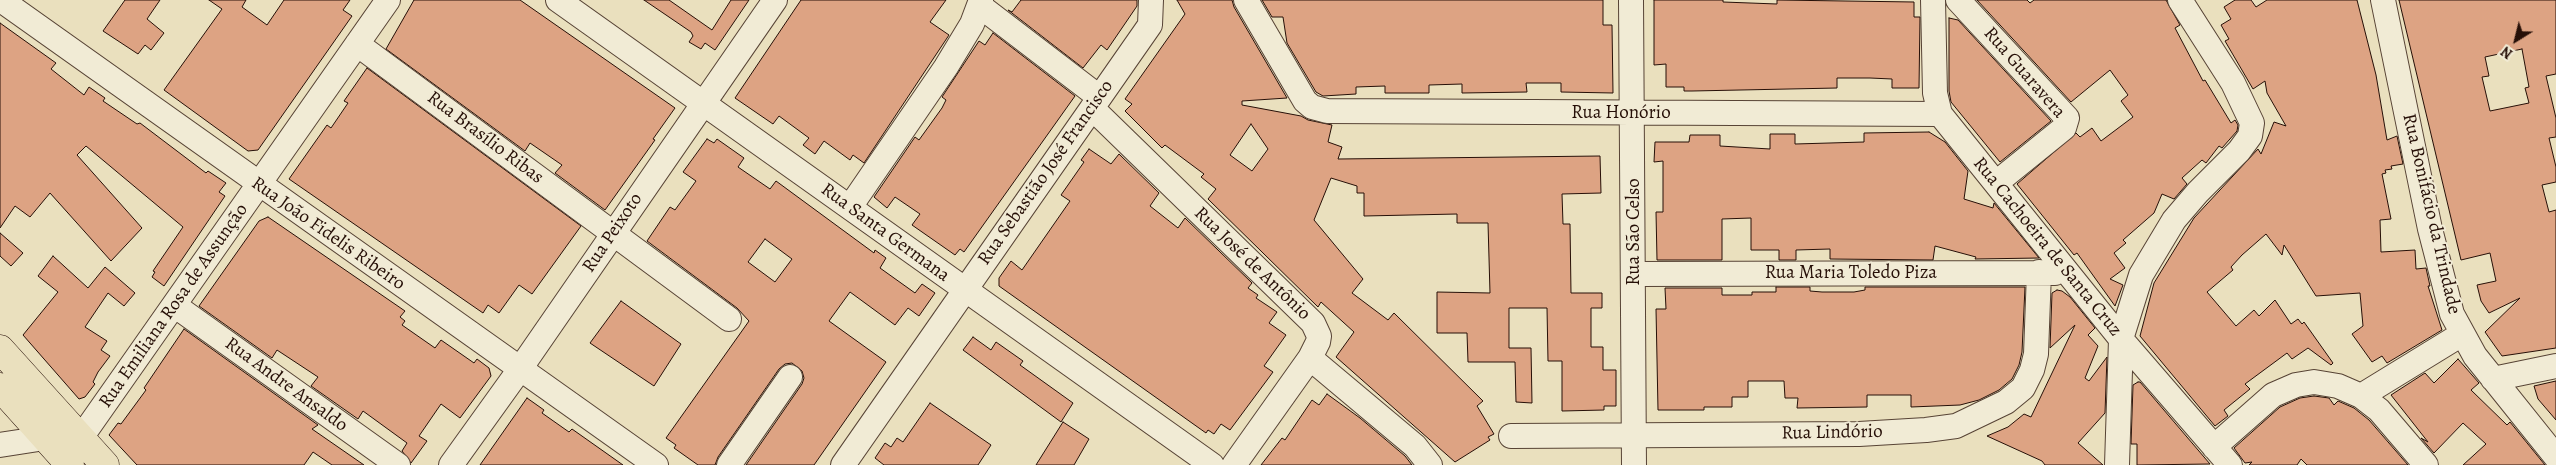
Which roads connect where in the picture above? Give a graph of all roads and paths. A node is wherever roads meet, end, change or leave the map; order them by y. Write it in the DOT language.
graph roads {
  1 [pos="388,0"];
  2 [pos="558,0"];
  3 [pos="775,0"];
  4 [pos="1151,0"];
  5 [pos="1246,0"];
  6 [pos="1631,0"];
  7 [pos="1933,0"];
  8 [pos="1958,0"];
  9 [pos="2383,0"];
  10 [pos="1,1"];
  11 [pos="2184,2"];
  12 [pos="980,3"];
  13 [pos="357,44"];
  14 [pos="704,102"];
  15 [pos="1096,102"];
  16 [pos="1633,114"];
  17 [pos="1940,114"];
  18 [pos="1996,183"];
  19 [pos="258,184"];
  20 [pos="850,207"];
  21 [pos="613,233"];
  22 [pos="2038,272"];
  23 [pos="2069,273"];
  24 [pos="1634,274"];
  25 [pos="964,290"];
  26 [pos="174,305"];
  27 [pos="729,319"];
  28 [pos="2462,334"];
  29 [pos="2120,339"];
  30 [pos="0,348"];
  31 [pos="1310,358"];
  32 [pos="2556,366"];
  33 [pos="520,369"];
  34 [pos="790,377"];
  35 [pos="2493,379"];
  36 [pos="0,387"];
  37 [pos="2361,396"];
  38 [pos="1634,435"];
  39 [pos="1512,436"];
  40 [pos="45,438"];
  41 [pos="80,439"];
  42 [pos="0,445"];
  43 [pos="2214,447"];
  44 [pos="2556,457"];
  45 [pos="70,465"];
  46 [pos="105,465"];
  47 [pos="398,465"];
  48 [pos="450,465"];
  49 [pos="656,465"];
  50 [pos="730,465"];
  51 [pos="843,465"];
  52 [pos="1212,465"];
  53 [pos="1234,465"];
  54 [pos="1430,465"];
  55 [pos="1634,465"];
  56 [pos="2117,465"];
  57 [pos="2230,465"];
  58 [pos="2426,465"];
  1 -- 13 [label="street, Rua Emiliana Rosa de Assunção"];
  2 -- 14 [label="street, Rua Santa Germana"];
  3 -- 14 [label="street, Rua Peixoto"];
  4 -- 15 [label="street, Rua Sebastião José Francisco"];
  5 -- 16 [label="street, Rua Honório"];
  6 -- 16 [label="street, Rua São Celso"];
  7 -- 17 [label="street, Rua Cachoeira de Santa Cruz"];
  8 -- 18 [label="street, Rua Guaravera"];
  9 -- 28 [label="street, Rua Bonifácio da Trindade"];
  10 -- 19 [label="street, Rua João Fidelis Ribeiro"];
  11 -- 29 [label="street"];
  12 -- 15 [label="street, Rua José de Antônio"];
  12 -- 20 [label="street"];
  13 -- 19 [label="street, Rua Emiliana Rosa de Assunção"];
  13 -- 21 [label="street, Rua Brasílio Ribas"];
  14 -- 20 [label="street, Rua Santa Germana"];
  14 -- 21 [label="street, Rua Peixoto"];
  15 -- 25 [label="street, Rua Sebastião José Francisco"];
  15 -- 31 [label="street, Rua José de Antônio"];
  16 -- 17 [label="street, Rua Honório"];
  16 -- 24 [label="street, Rua São Celso"];
  17 -- 18 [label="street, Rua Cachoeira de Santa Cruz"];
  18 -- 23 [label="street, Rua Cachoeira de Santa Cruz"];
  19 -- 26 [label="street, Rua Emiliana Rosa de Assunção"];
  19 -- 33 [label="street, Rua João Fidelis Ribeiro"];
  20 -- 25 [label="street, Rua Santa Germana"];
  21 -- 27 [label="street, Rua Brasílio Ribas"];
  21 -- 33 [label="street, Rua Peixoto"];
  22 -- 23 [label="street, Rua Maria Toledo Piza"];
  22 -- 24 [label="street, Rua Maria Toledo Piza"];
  22 -- 38 [label="street, Rua Lindório"];
  23 -- 29 [label="street, Rua Cachoeira de Santa Cruz"];
  24 -- 38 [label="street, Rua São Celso"];
  25 -- 51 [label="street, Rua Sebastião José Francisco"];
  25 -- 52 [label="street, Rua Santa Germana"];
  26 -- 41 [label="street, Rua Emiliana Rosa de Assunção"];
  26 -- 47 [label="street, Rua Andre Ansaldo"];
  28 -- 35 [label="street, Rua Bonifácio da Trindade"];
  28 -- 37 [label="street"];
  29 -- 43 [label="street, Rua Cachoeira de Santa Cruz"];
  29 -- 56 [label="street"];
  30 -- 41 [label="main road"];
  31 -- 53 [label="street, Rua José de Antônio"];
  31 -- 54 [label="street"];
  32 -- 35 [label="street"];
  33 -- 48 [label="street, Rua Peixoto"];
  33 -- 49 [label="street, Rua João Fidelis Ribeiro"];
  34 -- 50 [label="street"];
  35 -- 44 [label="street, Rua Bonifácio da Trindade"];
  36 -- 40 [label="main road"];
  37 -- 43 [label="street"];
  37 -- 58 [label="street"];
  38 -- 39 [label="street, Rua Lindório"];
  38 -- 55 [label="street, Rua São Celso"];
  40 -- 42 [label="street"];
  40 -- 45 [label="main road"];
  41 -- 46 [label="main road"];
  43 -- 57 [label="street, Rua Cachoeira de Santa Cruz"];
}
